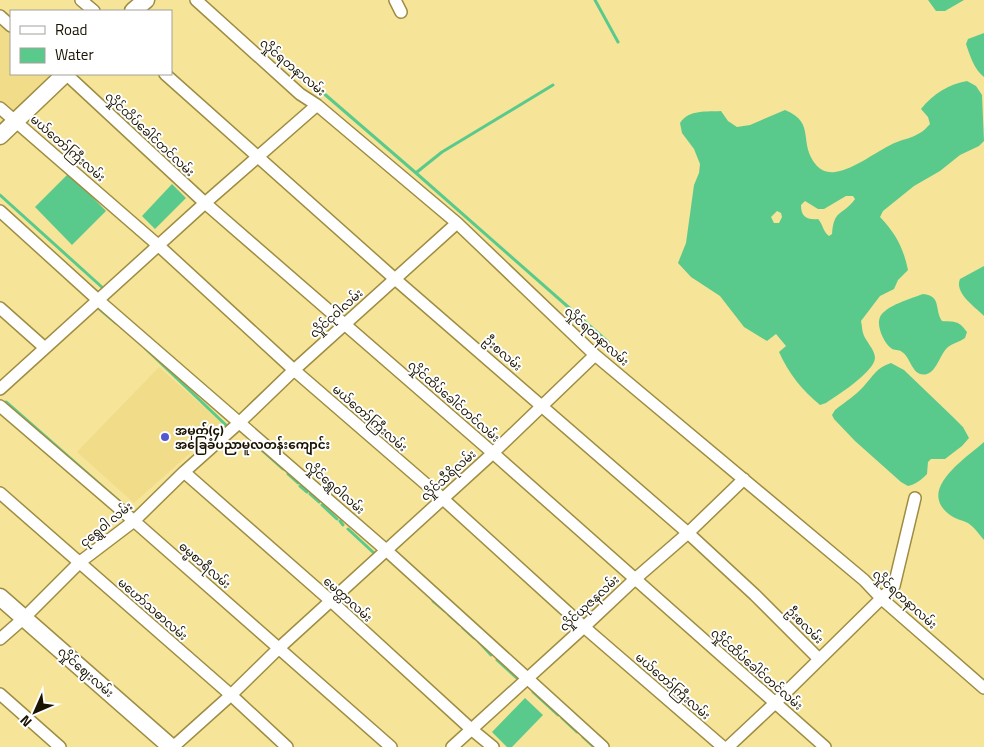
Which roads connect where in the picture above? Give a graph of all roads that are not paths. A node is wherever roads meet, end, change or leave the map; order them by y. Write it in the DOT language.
graph roads {
  1 [pos="81,0"];
  2 [pos="146,0"];
  3 [pos="196,0"];
  4 [pos="395,0"];
  5 [pos="93,10"];
  6 [pos="134,10"];
  7 [pos="401,12"];
  8 [pos="0,16"];
  9 [pos="10,25"];
  10 [pos="65,75"];
  11 [pos="67,75"];
  12 [pos="166,75"];
  13 [pos="317,105"];
  14 [pos="0,108"];
  15 [pos="16,121"];
  16 [pos="0,136"];
  17 [pos="258,156"];
  18 [pos="205,203"];
  19 [pos="0,211"];
  20 [pos="457,223"];
  21 [pos="159,246"];
  22 [pos="395,278"];
  23 [pos="98,300"];
  24 [pos="0,308"];
  25 [pos="344,325"];
  26 [pos="45,348"];
  27 [pos="596,355"];
  28 [pos="294,370"];
  29 [pos="0,389"];
  30 [pos="542,405"];
  31 [pos="0,406"];
  32 [pos="235,426"];
  33 [pos="493,453"];
  34 [pos="184,472"];
  35 [pos="744,480"];
  36 [pos="0,493"];
  37 [pos="442,498"];
  38 [pos="915,498"];
  39 [pos="134,521"];
  40 [pos="688,533"];
  41 [pos="381,554"];
  42 [pos="80,562"];
  43 [pos="635,579"];
  44 [pos="0,597"];
  45 [pos="882,599"];
  46 [pos="331,601"];
  47 [pos="24,618"];
  48 [pos="584,627"];
  49 [pos="0,640"];
  50 [pos="279,648"];
  51 [pos="819,659"];
  52 [pos="527,678"];
  53 [pos="984,688"];
  54 [pos="0,694"];
  55 [pos="231,695"];
  56 [pos="775,703"];
  57 [pos="471,729"];
  58 [pos="60,747"];
  59 [pos="172,747"];
  60 [pos="287,747"];
  61 [pos="391,747"];
  62 [pos="452,747"];
  63 [pos="494,747"];
  64 [pos="604,747"];
  65 [pos="723,747"];
  66 [pos="728,747"];
  67 [pos="825,747"];
  1 -- 5 [label="street"];
  2 -- 6 [label="street"];
  3 -- 13 [label="street, လှိုင်ရတနာလမ်း"];
  4 -- 7 [label="street"];
  8 -- 9 [label="street"];
  10 -- 15 [label="street"];
  11 -- 18 [label="street, လှိုင်ထိပ်ခေါင်တင်လမ်း"];
  12 -- 17 [label="street, ဦးစလမ်း"];
  13 -- 17 [label="street"];
  13 -- 20 [label="street, လှိုင်ရတနာလမ်း"];
  14 -- 15 [label="street, မယ်တော်ကြီးလမ်း"];
  15 -- 16 [label="street"];
  15 -- 21 [label="street, မယ်တော်ကြီးလမ်း"];
  17 -- 18 [label="street"];
  17 -- 22 [label="street, ဦးစလမ်း"];
  18 -- 21 [label="street"];
  18 -- 25 [label="street, လှိုင်ထိပ်ခေါင်တင်လမ်း"];
  19 -- 23 [label="street, လှိုင်ရွှေဝါလမ်း"];
  20 -- 22 [label="street, လှိုင်ငုဝါလမ်း"];
  20 -- 27 [label="street, လှိုင်ရတနာလမ်း"];
  21 -- 23 [label="street"];
  21 -- 28 [label="street, မယ်တော်ကြီးလမ်း"];
  22 -- 25 [label="street, လှိုင်ငုဝါလမ်း"];
  22 -- 30 [label="street, ဦးစလမ်း"];
  23 -- 26 [label="street"];
  23 -- 32 [label="street, လှိုင်ရွှေဝါလမ်း"];
  24 -- 26 [label="street"];
  25 -- 28 [label="street, လှိုင်ငုဝါလမ်း"];
  25 -- 33 [label="street, လှိုင်ထိပ်ခေါင်တင်လမ်း"];
  26 -- 29 [label="street"];
  27 -- 30 [label="street, လှိုင်သီရိလမ်း"];
  27 -- 35 [label="street, လှိုင်ရတနာလမ်း"];
  28 -- 32 [label="street, လှိုင်ငုဝါလမ်း"];
  28 -- 37 [label="street, မယ်တော်ကြီးလမ်း"];
  30 -- 33 [label="street, လှိုင်သီရိလမ်း"];
  30 -- 40 [label="street, ဦးစလမ်း"];
  31 -- 39 [label="street, ဓမ္မစာရီလမ်း"];
  32 -- 34 [label="street, ငုရွှေဝါ လမ်း"];
  32 -- 41 [label="street, လှိုင်ရွှေဝါလမ်း"];
  33 -- 37 [label="street, လှိုင်သီရိလမ်း"];
  33 -- 43 [label="street, လှိုင်ထိပ်ခေါင်တင်လမ်း"];
  34 -- 39 [label="street, ငုရွှေဝါ လမ်း"];
  34 -- 46 [label="street, မေတ္တာလမ်း"];
  35 -- 40 [label="street, လှိုင်ယုဇနလမ်း"];
  35 -- 45 [label="street, လှိုင်ရတနာလမ်း"];
  36 -- 42 [label="street, မဟော်သဓာလမ်း"];
  37 -- 41 [label="street, လှိုင်သီရိလမ်း"];
  37 -- 48 [label="street, မယ်တော်ကြီးလမ်း"];
  38 -- 45 [label="street"];
  39 -- 42 [label="street, ငုရွှေဝါ လမ်း"];
  39 -- 50 [label="street, ဓမ္မစာရီလမ်း"];
  40 -- 43 [label="street, လှိုင်ယုဇနလမ်း"];
  40 -- 51 [label="street, ဦးစလမ်း"];
  41 -- 46 [label="street, လှိုင်သီရိလမ်း"];
  41 -- 52 [label="street, လှိုင်ရွှေဝါလမ်း"];
  42 -- 47 [label="street, ငုရွှေဝါ လမ်း"];
  42 -- 55 [label="street, မဟော်သဓာလမ်း"];
  43 -- 48 [label="street, လှိုင်ယုဇနလမ်း"];
  43 -- 56 [label="street, လှိုင်ထိပ်ခေါင်တင်လမ်း"];
  44 -- 47 [label="street, လှိုင်ဈေးလမ်း"];
  45 -- 51 [label="street"];
  45 -- 53 [label="street, လှိုင်ရတနာလမ်း"];
  46 -- 50 [label="street, လှိုင်သီရိလမ်း"];
  46 -- 57 [label="street, မေတ္တာလမ်း"];
  47 -- 49 [label="street, ငုရွှေဝါ လမ်း"];
  47 -- 59 [label="street, လှိုင်ဈေးလမ်း"];
  48 -- 52 [label="street, လှိုင်ယုဇနလမ်း"];
  48 -- 65 [label="street, မယ်တော်ကြီးလမ်း"];
  50 -- 55 [label="street, လှိုင်သီရိလမ်း"];
  50 -- 61 [label="street, ဓမ္မစာရီလမ်း"];
  51 -- 56 [label="street"];
  52 -- 57 [label="street, လှိုင်ယုဇနလမ်း"];
  52 -- 64 [label="street, လှိုင်ရွှေဝါလမ်း"];
  54 -- 58 [label="street"];
  55 -- 59 [label="street, လှိုင်သီရိလမ်း"];
  55 -- 60 [label="street, မဟော်သဓာလမ်း"];
  56 -- 66 [label="street"];
  56 -- 67 [label="street, လှိုင်ထိပ်ခေါင်တင်လမ်း"];
  57 -- 62 [label="street, လှိုင်ယုဇနလမ်း"];
  57 -- 63 [label="street, မေတ္တာလမ်း"];
}
